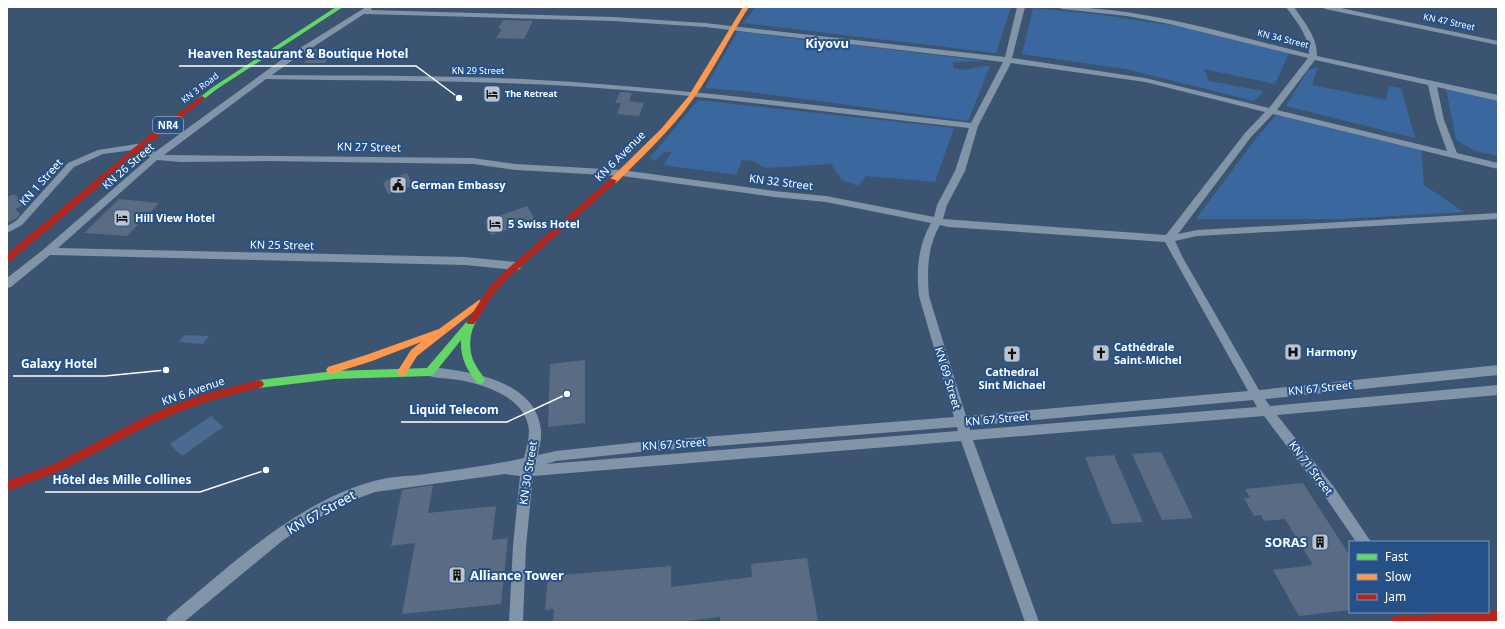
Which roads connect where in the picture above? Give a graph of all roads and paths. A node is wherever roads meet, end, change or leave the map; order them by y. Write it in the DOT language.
graph roads {
  1 [pos="329,7"];
  2 [pos="340,7"];
  3 [pos="371,7"];
  4 [pos="746,7"];
  5 [pos="1021,7"];
  6 [pos="1062,7"];
  7 [pos="1290,7"];
  8 [pos="1325,7"];
  9 [pos="363,12"];
  10 [pos="732,27"];
  11 [pos="1498,43"];
  12 [pos="1313,57"];
  13 [pos="1008,60"];
  14 [pos="264,77"];
  15 [pos="1432,83"];
  16 [pos="692,96"];
  17 [pos="1498,98"];
  18 [pos="1272,110"];
  19 [pos="160,119"];
  20 [pos="974,126"];
  21 [pos="137,137"];
  22 [pos="143,146"];
  23 [pos="119,151"];
  24 [pos="1453,154"];
  25 [pos="155,157"];
  26 [pos="110,158"];
  27 [pos="1498,166"];
  28 [pos="622,173"];
  29 [pos="56,205"];
  30 [pos="1498,216"];
  31 [pos="937,222"];
  32 [pos="7,230"];
  33 [pos="18,238"];
  34 [pos="1169,239"];
  35 [pos="48,251"];
  36 [pos="7,259"];
  37 [pos="516,266"];
  38 [pos="7,284"];
  39 [pos="484,298"];
  40 [pos="469,325"];
  41 [pos="439,332"];
  42 [pos="1498,370"];
  43 [pos="402,372"];
  44 [pos="430,372"];
  45 [pos="314,375"];
  46 [pos="480,380"];
  47 [pos="1498,390"];
  48 [pos="1256,395"];
  49 [pos="1267,411"];
  50 [pos="963,429"];
  51 [pos="640,447"];
  52 [pos="638,462"];
  53 [pos="529,466"];
  54 [pos="7,486"];
  55 [pos="1363,541"];
  56 [pos="1414,616"];
  57 [pos="1498,616"];
  58 [pos="173,622"];
  59 [pos="516,622"];
  60 [pos="1032,622"];
  61 [pos="1396,622"];
  1 -- 19 [label="main road, KN 3 Road / NR4"];
  2 -- 22 [label="main road, KN 3 Road / NR4"];
  3 -- 9 [label="street, KN 26 Street"];
  4 -- 10 [label="main road, KN 6 Avenue"];
  5 -- 13 [label="street, KN 69 Street"];
  6 -- 12 [label="street, KN 34 Street"];
  7 -- 12 [label="street"];
  8 -- 11 [label="street, KN 47 Street"];
  9 -- 10 [label="street"];
  9 -- 14 [label="street, KN 26 Street"];
  10 -- 13 [label="street"];
  10 -- 16 [label="main road, KN 6 Avenue"];
  12 -- 15 [label="street, KN 34 Street"];
  12 -- 18 [label="street"];
  13 -- 18 [label="street"];
  13 -- 20 [label="street, KN 69 Street"];
  14 -- 16 [label="street, KN 29 Street"];
  14 -- 25 [label="street, KN 26 Street"];
  15 -- 17 [label="street, KN 34 Street"];
  15 -- 24 [label="street"];
  16 -- 20 [label="street, KN 29 Street"];
  16 -- 28 [label="main road, KN 6 Avenue"];
  18 -- 24 [label="street"];
  18 -- 34 [label="street"];
  20 -- 31 [label="street, KN 69 Street"];
  21 -- 23 [label="main road"];
  22 -- 23 [label="street"];
  22 -- 25 [label="street"];
  22 -- 36 [label="main road, KN 3 Road / NR4"];
  23 -- 26 [label="main road"];
  23 -- 32 [label="street, KN 1 Street"];
  24 -- 27 [label="street"];
  25 -- 28 [label="street, KN 27 Street"];
  25 -- 35 [label="street, KN 26 Street"];
  28 -- 31 [label="street, KN 32 Street"];
  28 -- 37 [label="main road, KN 6 Avenue"];
  29 -- 33 [label="main road"];
  30 -- 34 [label="street, KN 32 Street"];
  31 -- 34 [label="street, KN 32 Street"];
  31 -- 50 [label="street, KN 69 Street"];
  34 -- 48 [label="street, KN 71 Street"];
  35 -- 37 [label="street, KN 25 Street"];
  35 -- 38 [label="street, KN 26 Street"];
  37 -- 39 [label="main road, KN 6 Avenue"];
  39 -- 40 [label="main road, KN 6 Avenue"];
  39 -- 41 [label="main road, KN 6 Avenue"];
  40 -- 44 [label="main road, KN 6 Avenue"];
  40 -- 46 [label="main road"];
  41 -- 43 [label="main road, KN 6 Avenue"];
  41 -- 45 [label="main road"];
  42 -- 48 [label="street, KN 67 Street"];
  43 -- 44 [label="main road, KN 6 Avenue"];
  43 -- 45 [label="main road, KN 6 Avenue"];
  44 -- 46 [label="street, KN 30 Street"];
  45 -- 54 [label="main road, KN 6 Avenue"];
  46 -- 53 [label="street, KN 30 Street"];
  47 -- 49 [label="street, KN 67 Street"];
  48 -- 49 [label="street, KN 71 Street"];
  48 -- 50 [label="street, KN 67 Street"];
  49 -- 50 [label="street, KN 67 Street"];
  49 -- 55 [label="street, KN 71 Street"];
  50 -- 51 [label="street, KN 67 Street"];
  50 -- 52 [label="street, KN 67 Street"];
  50 -- 60 [label="street, KN 69 Street"];
  51 -- 52 [label="street"];
  51 -- 53 [label="street, KN 67 Street"];
  52 -- 53 [label="street, KN 67 Street"];
  53 -- 58 [label="street, KN 67 Street"];
  53 -- 59 [label="street, KN 30 Street"];
  56 -- 57 [label="main road"];
  56 -- 61 [label="main road"];
}
